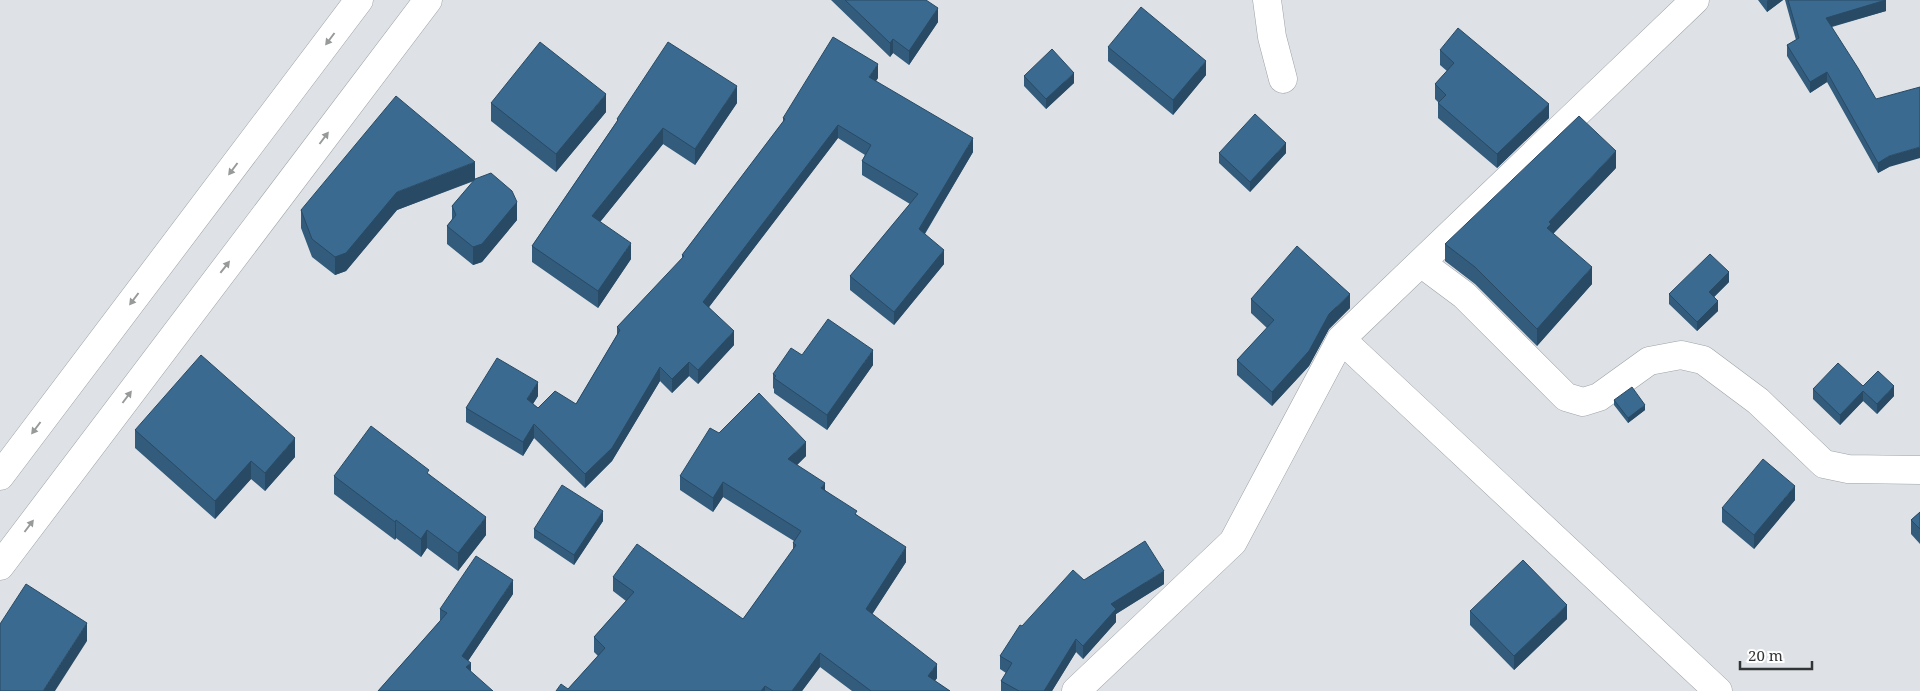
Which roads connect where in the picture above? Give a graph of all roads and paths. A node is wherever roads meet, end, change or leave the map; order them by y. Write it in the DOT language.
graph roads {
  1 [pos="359,0"];
  2 [pos="428,0"];
  3 [pos="1267,0"];
  4 [pos="1695,0"];
  5 [pos="1283,79"];
  6 [pos="1421,263"];
  7 [pos="1341,339"];
  8 [pos="1920,470"];
  9 [pos="0,476"];
  10 [pos="0,566"];
  11 [pos="1076,691"];
  12 [pos="1718,691"];
  1 -- 9 [label="street, one-way"];
  10 -- 2 [label="street, one-way"];
  3 -- 5 [label="street"];
  4 -- 6 [label="street"];
  6 -- 7 [label="street"];
  6 -- 8 [label="street"];
  7 -- 11 [label="street"];
  7 -- 12 [label="street"];
}
